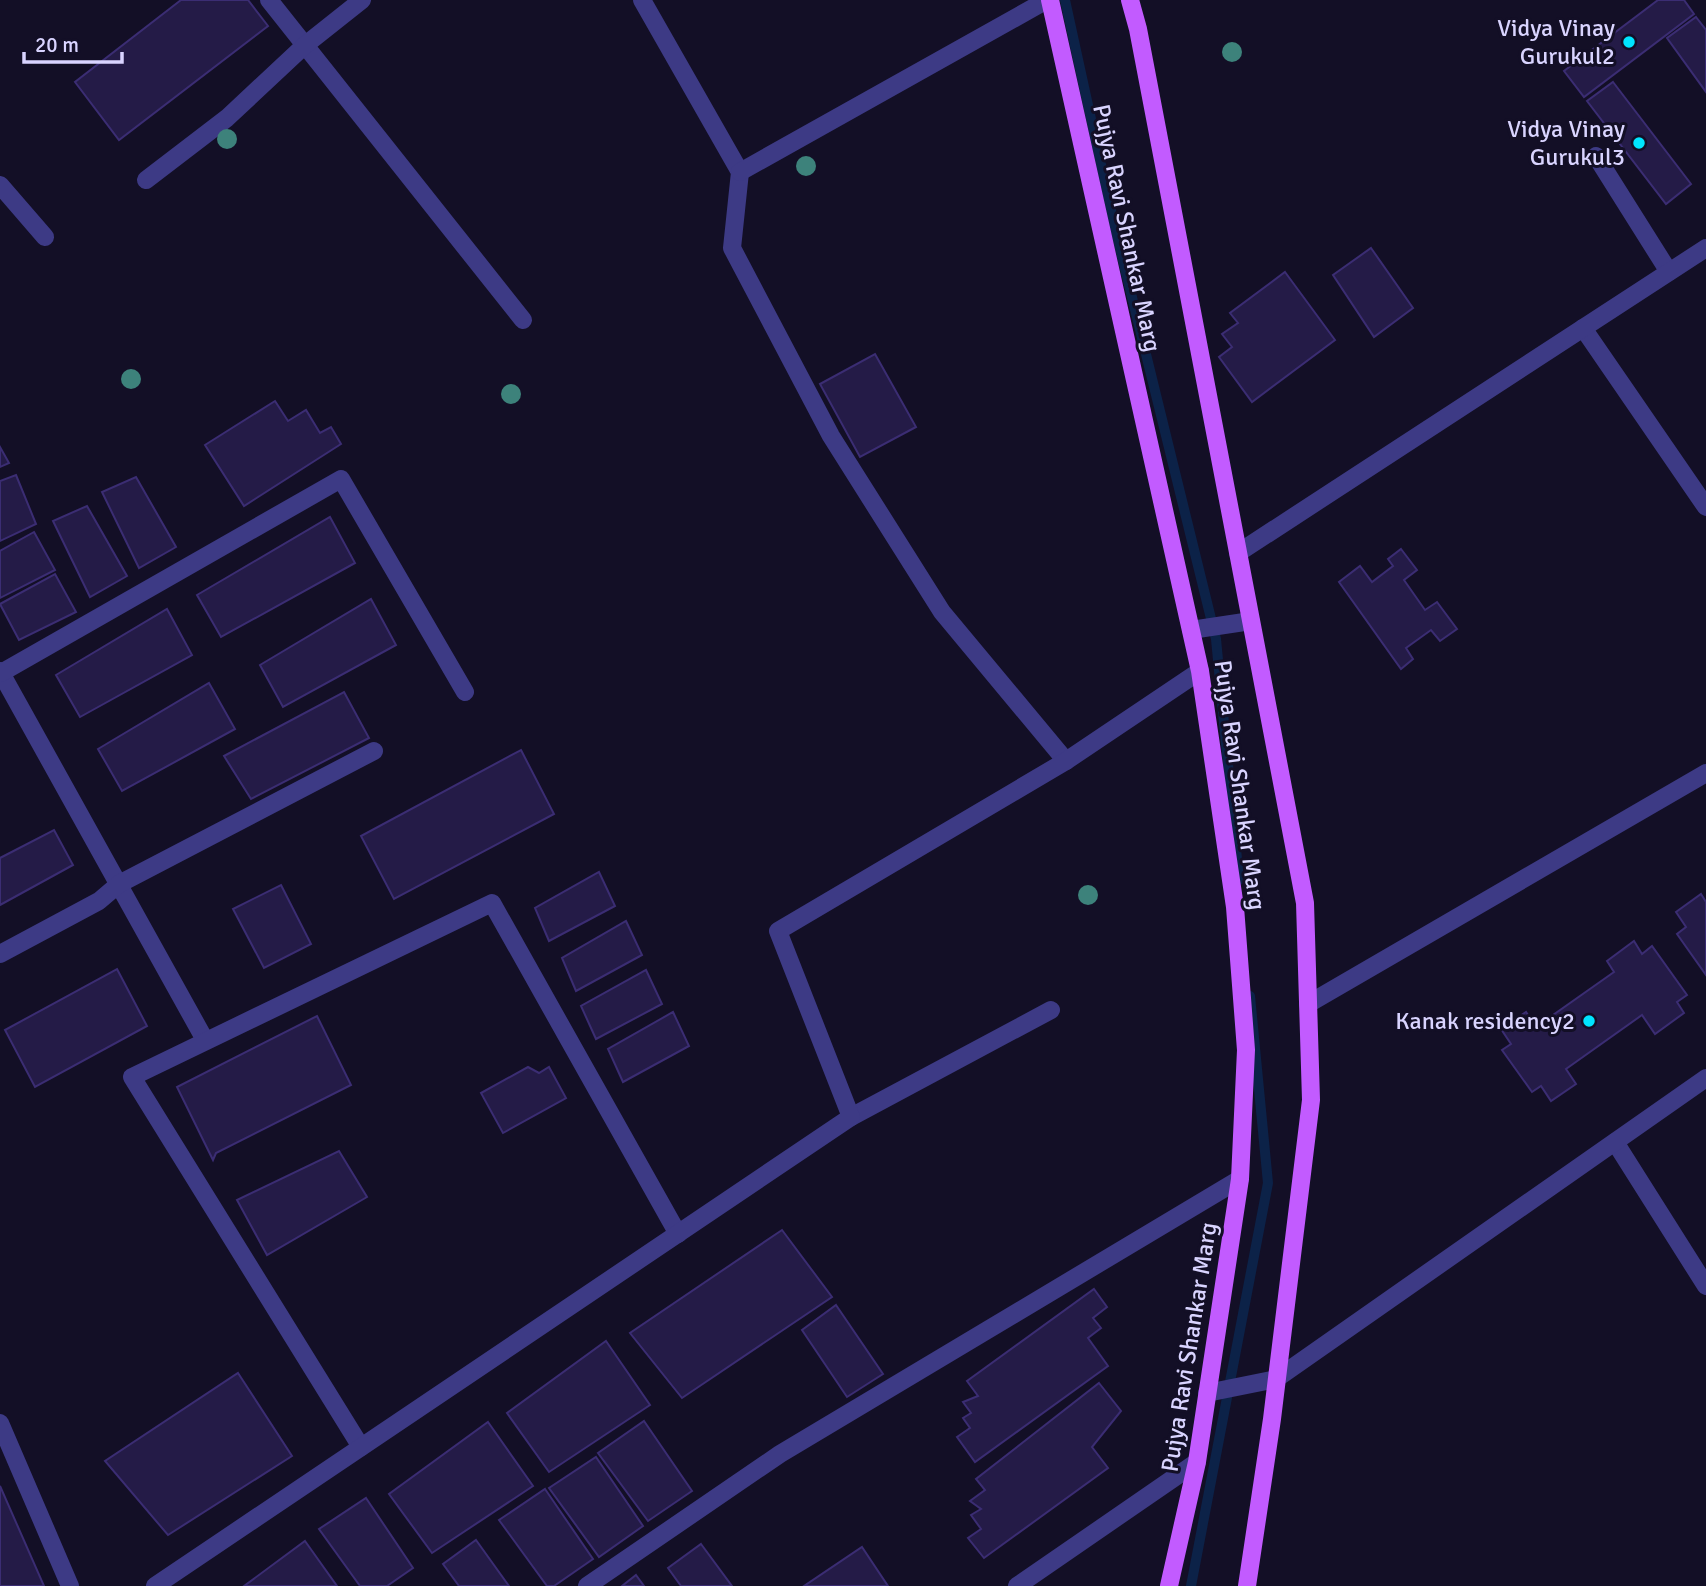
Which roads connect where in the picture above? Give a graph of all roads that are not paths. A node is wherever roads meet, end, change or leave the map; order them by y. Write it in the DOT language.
graph roads {
  1 [pos="269,0"];
  2 [pos="362,0"];
  3 [pos="642,0"];
  4 [pos="1049,0"];
  5 [pos="1130,0"];
  6 [pos="304,46"];
  7 [pos="1596,156"];
  8 [pos="740,172"];
  9 [pos="146,180"];
  10 [pos="0,185"];
  11 [pos="45,237"];
  12 [pos="1706,248"];
  13 [pos="1669,272"];
  14 [pos="523,320"];
  15 [pos="1583,328"];
  16 [pos="1706,507"];
  17 [pos="1238,553"];
  18 [pos="1251,621"];
  19 [pos="1191,630"];
  20 [pos="1200,671"];
  21 [pos="1,672"];
  22 [pos="465,692"];
  23 [pos="374,751"];
  24 [pos="1066,761"];
  25 [pos="1706,774"];
  26 [pos="119,884"];
  27 [pos="0,954"];
  28 [pos="1308,1004"];
  29 [pos="1051,1010"];
  30 [pos="205,1040"];
  31 [pos="1706,1078"];
  32 [pos="851,1117"];
  33 [pos="1615,1142"];
  34 [pos="1240,1179"];
  35 [pos="678,1234"];
  36 [pos="1706,1286"];
  37 [pos="1276,1379"];
  38 [pos="1207,1393"];
  39 [pos="0,1423"];
  40 [pos="361,1447"];
  41 [pos="1197,1462"];
  42 [pos="70,1586"];
  43 [pos="155,1586"];
  44 [pos="587,1586"];
  45 [pos="1017,1586"];
  46 [pos="1169,1586"];
  47 [pos="1247,1586"];
  1 -- 6 [label="street"];
  2 -- 6 [label="street"];
  3 -- 8 [label="street"];
  4 -- 8 [label="street"];
  4 -- 19 [label="main road, Pujya Ravi Shankar Marg"];
  5 -- 17 [label="main road"];
  6 -- 9 [label="street"];
  6 -- 14 [label="street"];
  7 -- 13 [label="street"];
  8 -- 24 [label="street"];
  10 -- 11 [label="street"];
  12 -- 13 [label="street"];
  13 -- 15 [label="street"];
  15 -- 16 [label="street"];
  15 -- 17 [label="street"];
  17 -- 18 [label="main road"];
  18 -- 19 [label="street"];
  18 -- 28 [label="main road"];
  19 -- 20 [label="main road, Pujya Ravi Shankar Marg"];
  20 -- 24 [label="street"];
  20 -- 34 [label="main road, Pujya Ravi Shankar Marg"];
  21 -- 22 [label="street"];
  21 -- 26 [label="street"];
  23 -- 26 [label="street"];
  24 -- 32 [label="street"];
  25 -- 28 [label="street"];
  26 -- 27 [label="street"];
  26 -- 30 [label="street"];
  28 -- 37 [label="main road"];
  29 -- 32 [label="street"];
  30 -- 35 [label="street"];
  30 -- 40 [label="street"];
  31 -- 33 [label="street"];
  32 -- 35 [label="street"];
  33 -- 36 [label="street"];
  33 -- 37 [label="street"];
  34 -- 38 [label="main road, Pujya Ravi Shankar Marg"];
  34 -- 44 [label="street"];
  35 -- 40 [label="street"];
  37 -- 38 [label="street"];
  37 -- 47 [label="main road"];
  38 -- 41 [label="main road, Pujya Ravi Shankar Marg"];
  39 -- 42 [label="street"];
  40 -- 43 [label="street"];
  41 -- 45 [label="street"];
  41 -- 46 [label="main road, Pujya Ravi Shankar Marg"];
}
